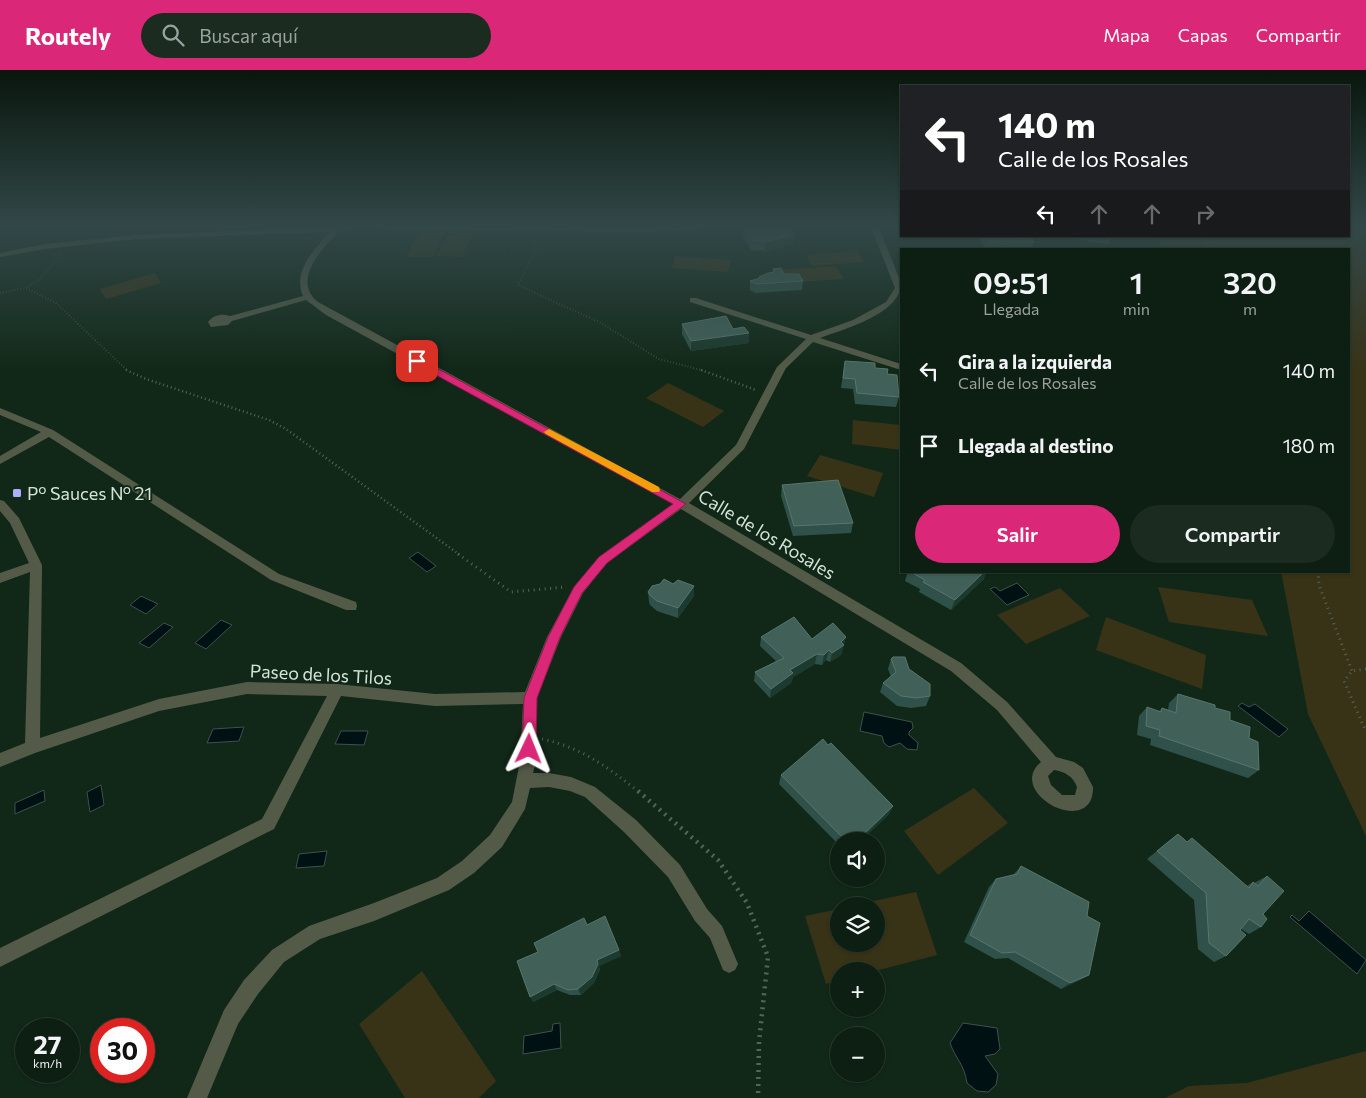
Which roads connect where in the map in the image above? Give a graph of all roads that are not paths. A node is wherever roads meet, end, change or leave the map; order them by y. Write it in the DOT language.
graph roads {
  1 [pos="306,275"];
  2 [pos="894,275"];
  3 [pos="308,297"];
  4 [pos="693,300"];
  5 [pos="229,319"];
  6 [pos="812,338"];
  7 [pos="900,367"];
  8 [pos="0,411"];
  9 [pos="49,432"];
  10 [pos="0,462"];
  11 [pos="0,504"];
  12 [pos="681,504"];
  13 [pos="36,565"];
  14 [pos="0,578"];
  15 [pos="351,606"];
  16 [pos="337,690"];
  17 [pos="530,698"];
  18 [pos="32,747"];
  19 [pos="0,760"];
  20 [pos="1052,763"];
  21 [pos="523,780"];
  22 [pos="0,958"];
  23 [pos="728,964"];
  24 [pos="197,1098"];
  1 -- 3 [label="street"];
  2 -- 6 [label="street"];
  3 -- 5 [label="street"];
  3 -- 12 [label="street, Calle de los Rosales"];
  4 -- 6 [label="street"];
  6 -- 7 [label="street"];
  6 -- 12 [label="street"];
  8 -- 9 [label="street"];
  9 -- 10 [label="street"];
  9 -- 15 [label="street"];
  11 -- 13 [label="street"];
  12 -- 17 [label="street"];
  12 -- 20 [label="street, Calle de los Rosales"];
  13 -- 14 [label="street"];
  13 -- 18 [label="street"];
  16 -- 17 [label="street, Paseo de los Tilos"];
  16 -- 18 [label="street, Paseo de los Tilos"];
  16 -- 22 [label="street"];
  17 -- 21 [label="street"];
  18 -- 19 [label="street, Paseo de los Tilos"];
  21 -- 23 [label="street"];
  21 -- 24 [label="street"];
}
